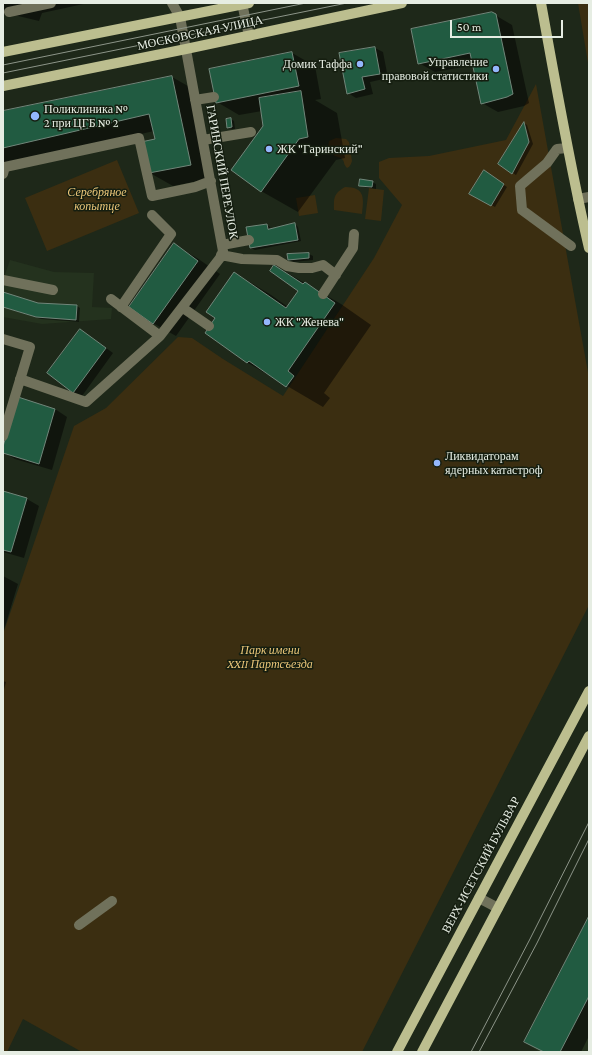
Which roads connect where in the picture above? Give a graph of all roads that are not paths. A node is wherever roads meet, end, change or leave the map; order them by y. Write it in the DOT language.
graph roads {
  1 [pos="51,3"];
  2 [pos="172,3"];
  3 [pos="244,3"];
  4 [pos="402,3"];
  5 [pos="541,3"];
  6 [pos="9,12"];
  7 [pos="180,17"];
  8 [pos="249,36"];
  9 [pos="186,49"];
  10 [pos="3,52"];
  11 [pos="3,86"];
  12 [pos="214,97"];
  13 [pos="195,100"];
  14 [pos="251,132"];
  15 [pos="203,140"];
  16 [pos="567,148"];
  17 [pos="3,174"];
  18 [pos="210,181"];
  19 [pos="589,197"];
  20 [pos="578,199"];
  21 [pos="152,215"];
  22 [pos="354,234"];
  23 [pos="249,240"];
  24 [pos="571,246"];
  25 [pos="589,248"];
  26 [pos="222,250"];
  27 [pos="336,275"];
  28 [pos="3,280"];
  29 [pos="53,290"];
  30 [pos="323,294"];
  31 [pos="111,299"];
  32 [pos="121,307"];
  33 [pos="183,308"];
  34 [pos="210,326"];
  35 [pos="160,336"];
  36 [pos="3,339"];
  37 [pos="20,379"];
  38 [pos="3,436"];
  39 [pos="589,691"];
  40 [pos="589,736"];
  41 [pos="479,898"];
  42 [pos="112,901"];
  43 [pos="498,908"];
  44 [pos="79,925"];
  45 [pos="397,1052"];
  46 [pos="422,1052"];
  1 -- 6 [label="street"];
  2 -- 7 [label="street, ГАРИНСКИЙ ПЕРЕУЛОК"];
  3 -- 7 [label="main road, МОСКОВСКАЯ УЛИЦА"];
  3 -- 8 [label="street"];
  4 -- 8 [label="main road, МОСКОВСКАЯ УЛИЦА"];
  5 -- 16 [label="main road"];
  7 -- 9 [label="street, ГАРИНСКИЙ ПЕРЕУЛОК"];
  7 -- 10 [label="main road, МОСКОВСКАЯ УЛИЦА"];
  8 -- 9 [label="main road, МОСКОВСКАЯ УЛИЦА"];
  9 -- 11 [label="main road, МОСКОВСКАЯ УЛИЦА"];
  9 -- 13 [label="street, ГАРИНСКИЙ ПЕРЕУЛОК"];
  12 -- 13 [label="street"];
  13 -- 15 [label="street, ГАРИНСКИЙ ПЕРЕУЛОК"];
  14 -- 15 [label="street"];
  15 -- 18 [label="street, ГАРИНСКИЙ ПЕРЕУЛОК"];
  16 -- 20 [label="main road"];
  16 -- 24 [label="street"];
  17 -- 18 [label="street"];
  18 -- 26 [label="street, ГАРИНСКИЙ ПЕРЕУЛОК"];
  19 -- 20 [label="street"];
  20 -- 25 [label="main road"];
  21 -- 32 [label="street"];
  22 -- 27 [label="street"];
  23 -- 26 [label="street"];
  26 -- 27 [label="street"];
  26 -- 33 [label="street, ГАРИНСКИЙ ПЕРЕУЛОК"];
  27 -- 30 [label="street"];
  28 -- 29 [label="street"];
  31 -- 32 [label="street"];
  32 -- 35 [label="street"];
  33 -- 34 [label="street"];
  33 -- 35 [label="street, ГАРИНСКИЙ ПЕРЕУЛОК"];
  35 -- 37 [label="street, ГАРИНСКИЙ ПЕРЕУЛОК"];
  36 -- 37 [label="street"];
  37 -- 38 [label="street"];
  39 -- 41 [label="main road, ВЕРХ-ИСЕТСКИЙ БУЛЬВАР"];
  40 -- 43 [label="main road"];
  41 -- 43 [label="street"];
  41 -- 45 [label="main road, ВЕРХ-ИСЕТСКИЙ БУЛЬВАР"];
  42 -- 44 [label="street"];
  43 -- 46 [label="main road"];
}
